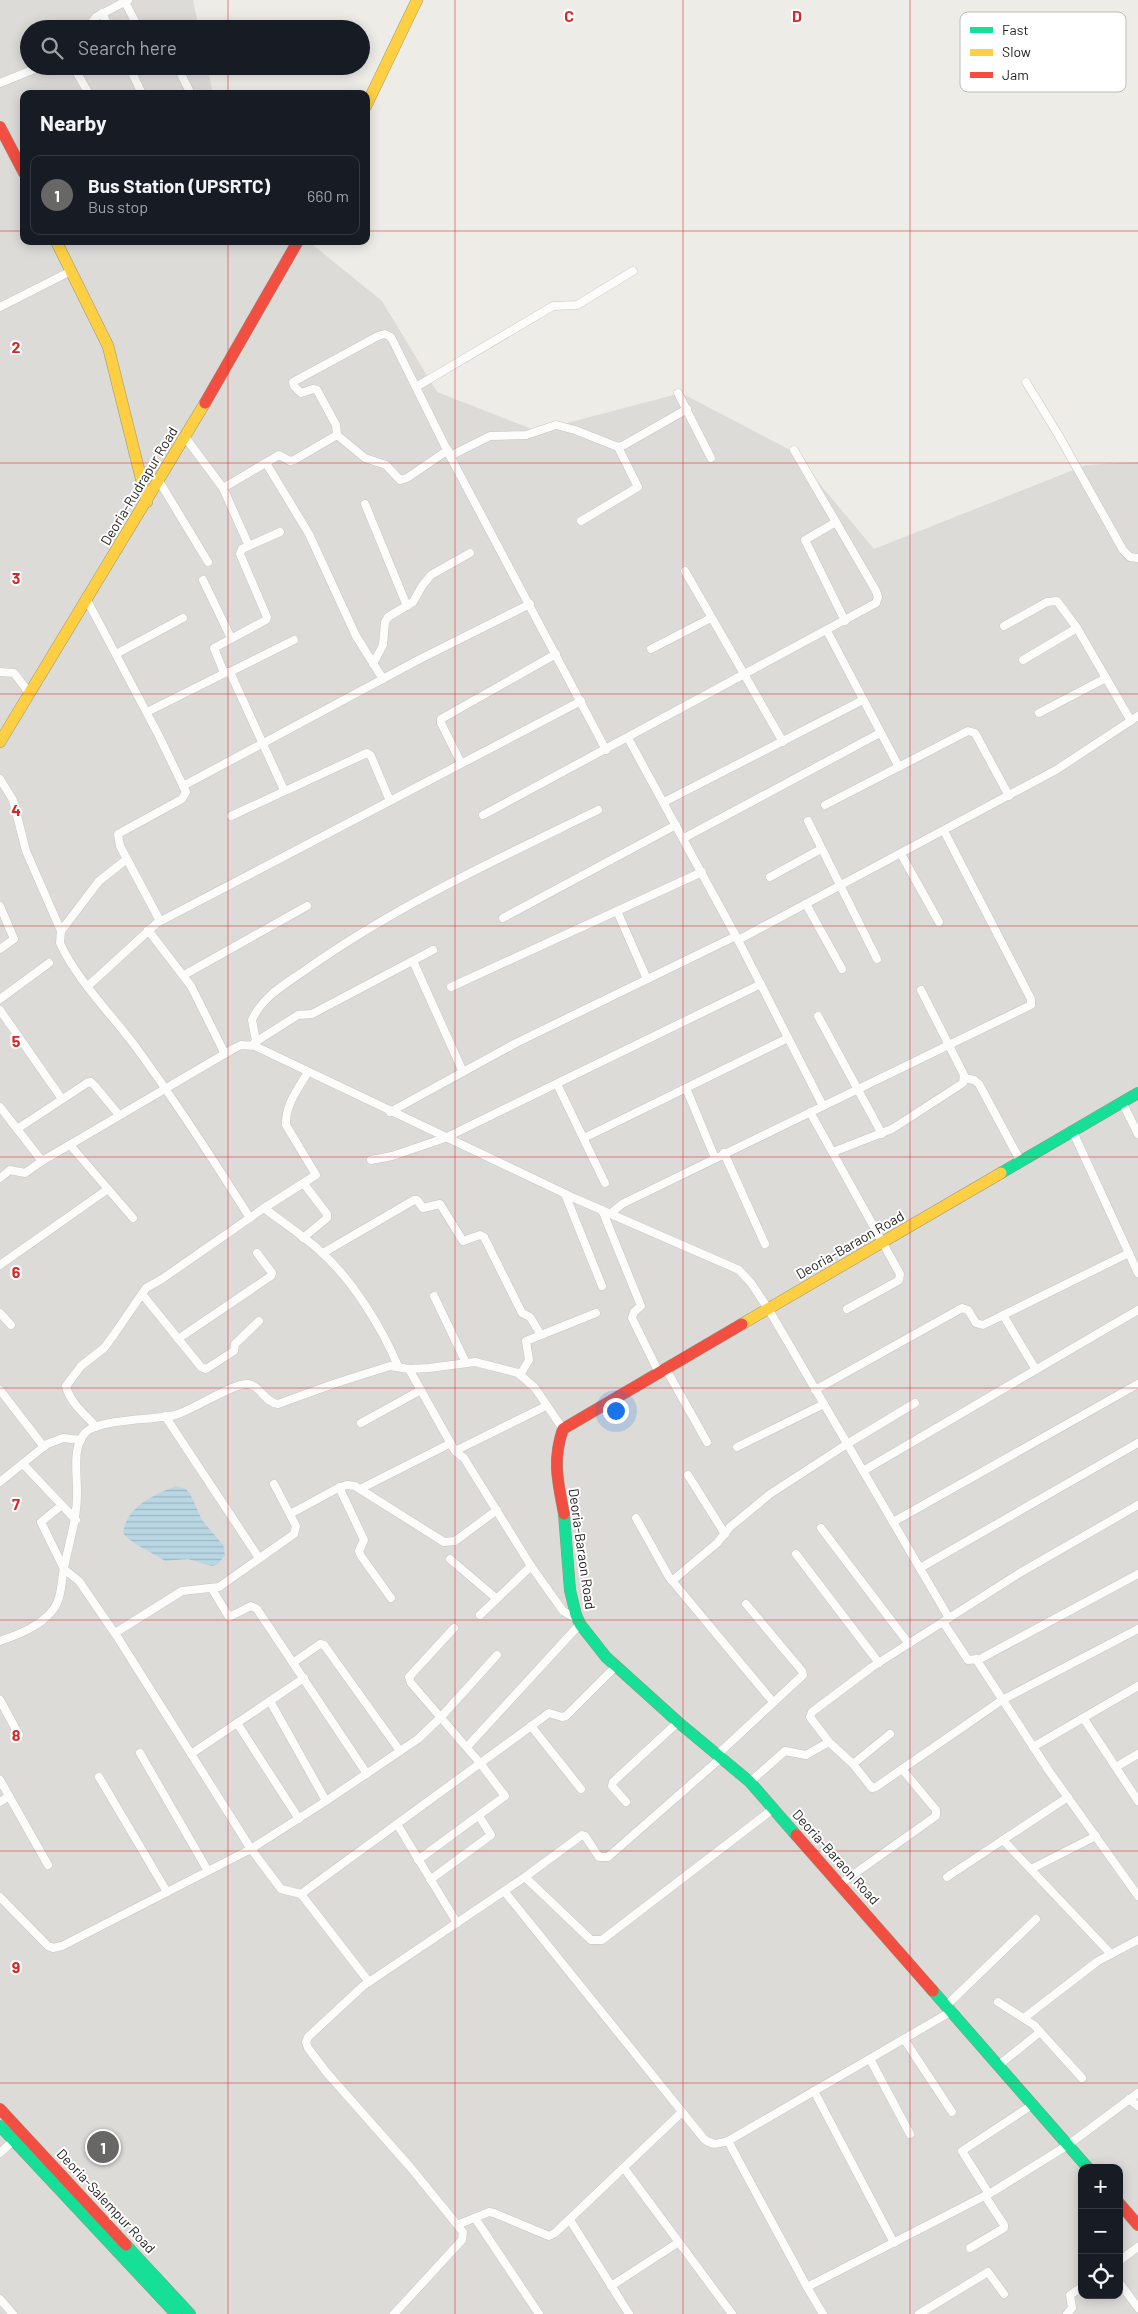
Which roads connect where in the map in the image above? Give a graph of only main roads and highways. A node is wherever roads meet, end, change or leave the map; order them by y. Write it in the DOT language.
graph roads {
  1 [pos="417,0"];
  2 [pos="370,98"];
  3 [pos="0,127"];
  4 [pos="20,165"];
  5 [pos="58,245"];
  6 [pos="296,245"];
  7 [pos="147,502"];
  8 [pos="0,742"];
  9 [pos="1138,1093"];
  10 [pos="0,2109"];
  11 [pos="0,2126"];
  12 [pos="1085,2164"];
  13 [pos="1123,2208"];
  14 [pos="1138,2225"];
  15 [pos="176,2314"];
  16 [pos="190,2314"];
  1 -- 2 [label="main road"];
  3 -- 4 [label="main road"];
  5 -- 7 [label="main road"];
  6 -- 7 [label="main road, Deoria-Rudrapur Road"];
  7 -- 8 [label="main road, Deoria-Rudrapur Road"];
  9 -- 12 [label="main road, Deoria-Baraon Road"];
  10 -- 16 [label="main road, Deoria-Salempur Road"];
  11 -- 15 [label="main road, Deoria-Salempur Road"];
  13 -- 14 [label="main road"];
}
